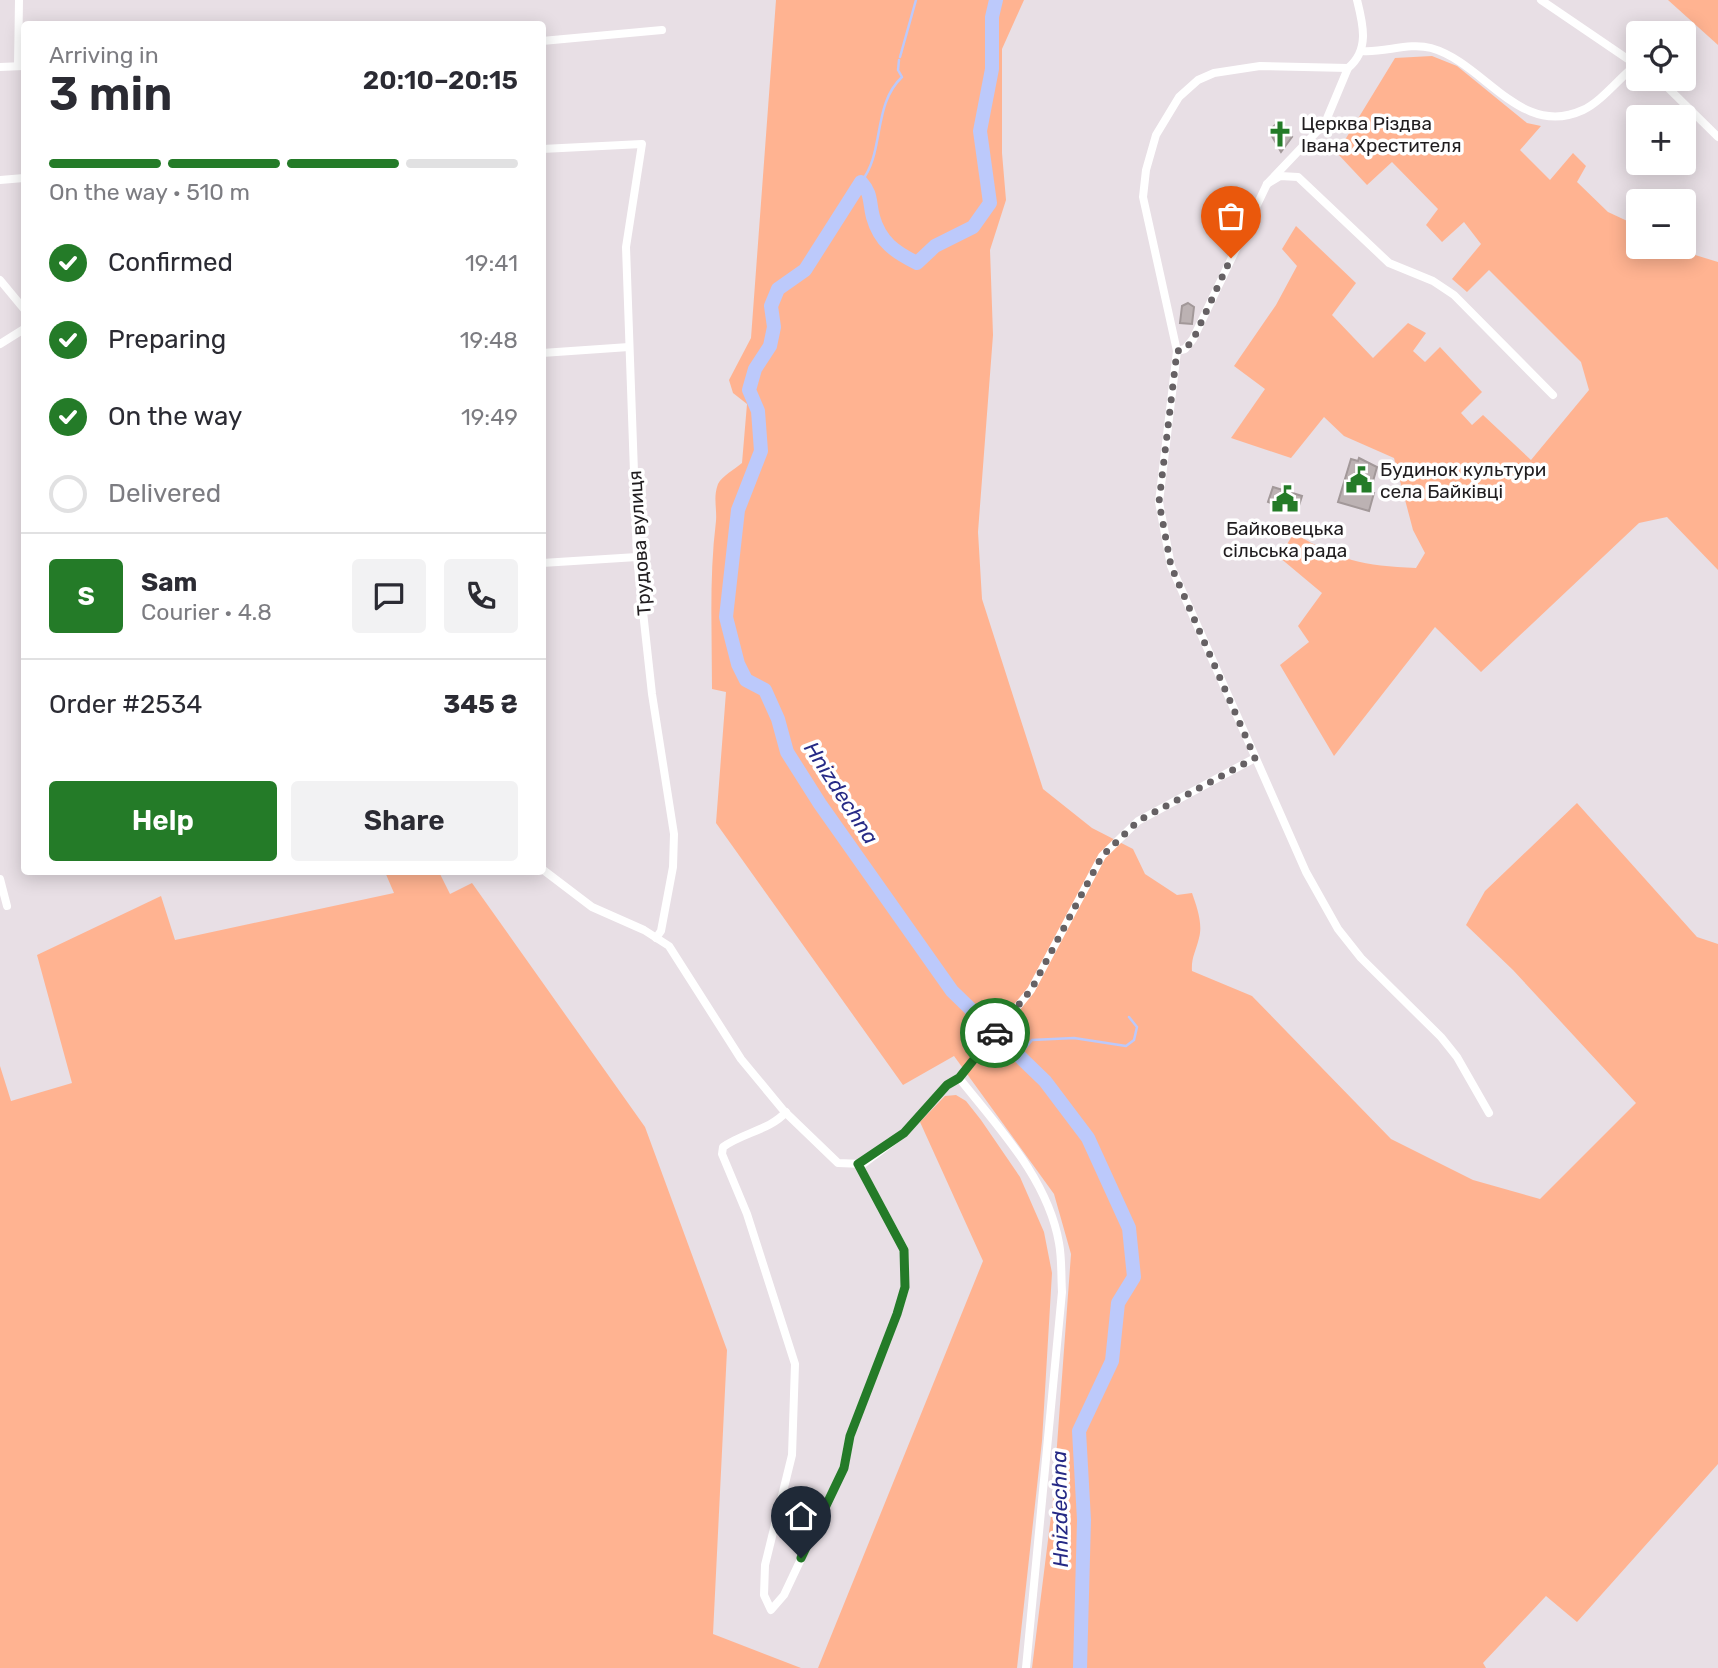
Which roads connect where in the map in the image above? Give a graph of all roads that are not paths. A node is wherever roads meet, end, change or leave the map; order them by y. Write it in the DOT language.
graph roads {
  1 [pos="19,0"];
  2 [pos="1357,0"];
  3 [pos="1541,0"];
  4 [pos="662,30"];
  5 [pos="546,41"];
  6 [pos="1362,51"];
  7 [pos="1626,58"];
  8 [pos="21,66"];
  9 [pos="0,67"];
  10 [pos="1348,68"];
  11 [pos="1626,75"];
  12 [pos="1671,91"];
  13 [pos="1718,137"];
  14 [pos="546,149"];
  15 [pos="21,178"];
  16 [pos="0,180"];
  17 [pos="1267,184"];
  18 [pos="0,280"];
  19 [pos="21,305"];
  20 [pos="21,331"];
  21 [pos="0,344"];
  22 [pos="629,347"];
  23 [pos="1177,351"];
  24 [pos="546,353"];
  25 [pos="1553,395"];
  26 [pos="637,557"];
  27 [pos="546,563"];
  28 [pos="1255,758"];
  29 [pos="546,872"];
  30 [pos="0,878"];
  31 [pos="7,906"];
  32 [pos="656,938"];
  33 [pos="959,1078"];
  34 [pos="786,1112"];
  35 [pos="1489,1112"];
  36 [pos="858,1164"];
  37 [pos="1026,1668"];
  1 -- 8 [label="street"];
  2 -- 6 [label="street"];
  3 -- 7 [label="street"];
  4 -- 5 [label="street"];
  6 -- 10 [label="street"];
  6 -- 11 [label="street"];
  8 -- 9 [label="street"];
  10 -- 17 [label="street"];
  10 -- 23 [label="street"];
  12 -- 13 [label="street"];
  14 -- 22 [label="street, Трудова вулиця"];
  15 -- 16 [label="street"];
  17 -- 23 [label="street"];
  17 -- 25 [label="street"];
  18 -- 19 [label="street"];
  20 -- 21 [label="street"];
  22 -- 24 [label="street"];
  22 -- 26 [label="street, Трудова вулиця"];
  23 -- 28 [label="street"];
  26 -- 27 [label="street"];
  26 -- 32 [label="street, Трудова вулиця"];
  28 -- 33 [label="street"];
  28 -- 35 [label="street"];
  29 -- 32 [label="street"];
  30 -- 31 [label="street"];
  32 -- 34 [label="street"];
  33 -- 36 [label="street"];
  33 -- 37 [label="street"];
  34 -- 36 [label="street"];
  34 -- 36 [label="street"];
}
